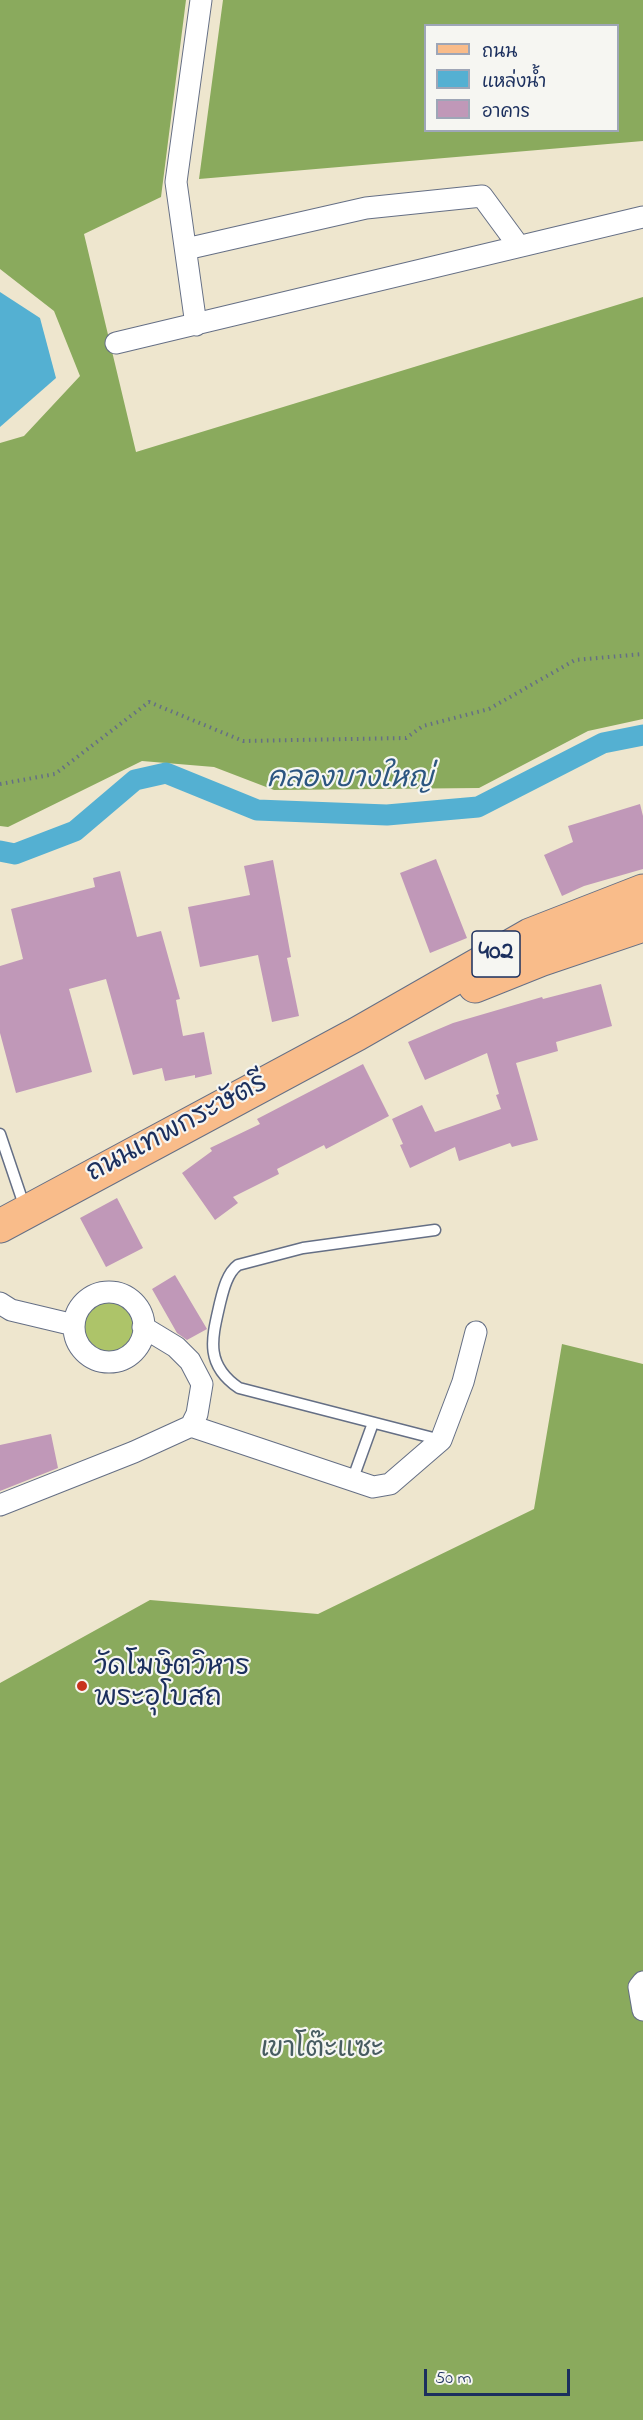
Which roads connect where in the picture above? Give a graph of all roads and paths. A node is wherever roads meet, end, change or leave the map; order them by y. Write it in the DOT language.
graph roads {
  1 [pos="201,0"];
  2 [pos="643,217"];
  3 [pos="518,245"];
  4 [pos="186,249"];
  5 [pos="196,325"];
  6 [pos="116,343"];
  7 [pos="643,654"];
  8 [pos="0,784"];
  9 [pos="643,891"];
  10 [pos="643,925"];
  11 [pos="535,947"];
  12 [pos="0,1134"];
  13 [pos="13,1219"];
  14 [pos="435,1230"];
  15 [pos="0,1303"];
  16 [pos="74,1325"];
  17 [pos="143,1327"];
  18 [pos="476,1332"];
  19 [pos="373,1423"];
  20 [pos="191,1426"];
  21 [pos="441,1440"];
  22 [pos="352,1480"];
  23 [pos="0,1505"];
  24 [pos="643,1982"];
  25 [pos="643,2010"];
  1 -- 4 [label="street"];
  2 -- 3 [label="street"];
  3 -- 4 [label="street"];
  3 -- 5 [label="street"];
  4 -- 5 [label="street"];
  5 -- 6 [label="street"];
  7 -- 8 [label="path"];
  9 -- 11 [label="main road, ถนนเทพกระษัตรี / 402"];
  10 -- 11 [label="main road, ถนนเทพกระษัตรี / 402"];
  11 -- 13 [label="main road, ถนนเทพกระษัตรี / 402"];
  12 -- 13 [label="lane"];
  14 -- 19 [label="lane"];
  15 -- 16 [label="street"];
  16 -- 17 [label="street"];
  16 -- 17 [label="street"];
  17 -- 20 [label="street"];
  18 -- 21 [label="street"];
  19 -- 21 [label="lane"];
  19 -- 22 [label="lane"];
  20 -- 22 [label="street"];
  20 -- 23 [label="street"];
  21 -- 22 [label="street"];
  24 -- 25 [label="street"];
}
